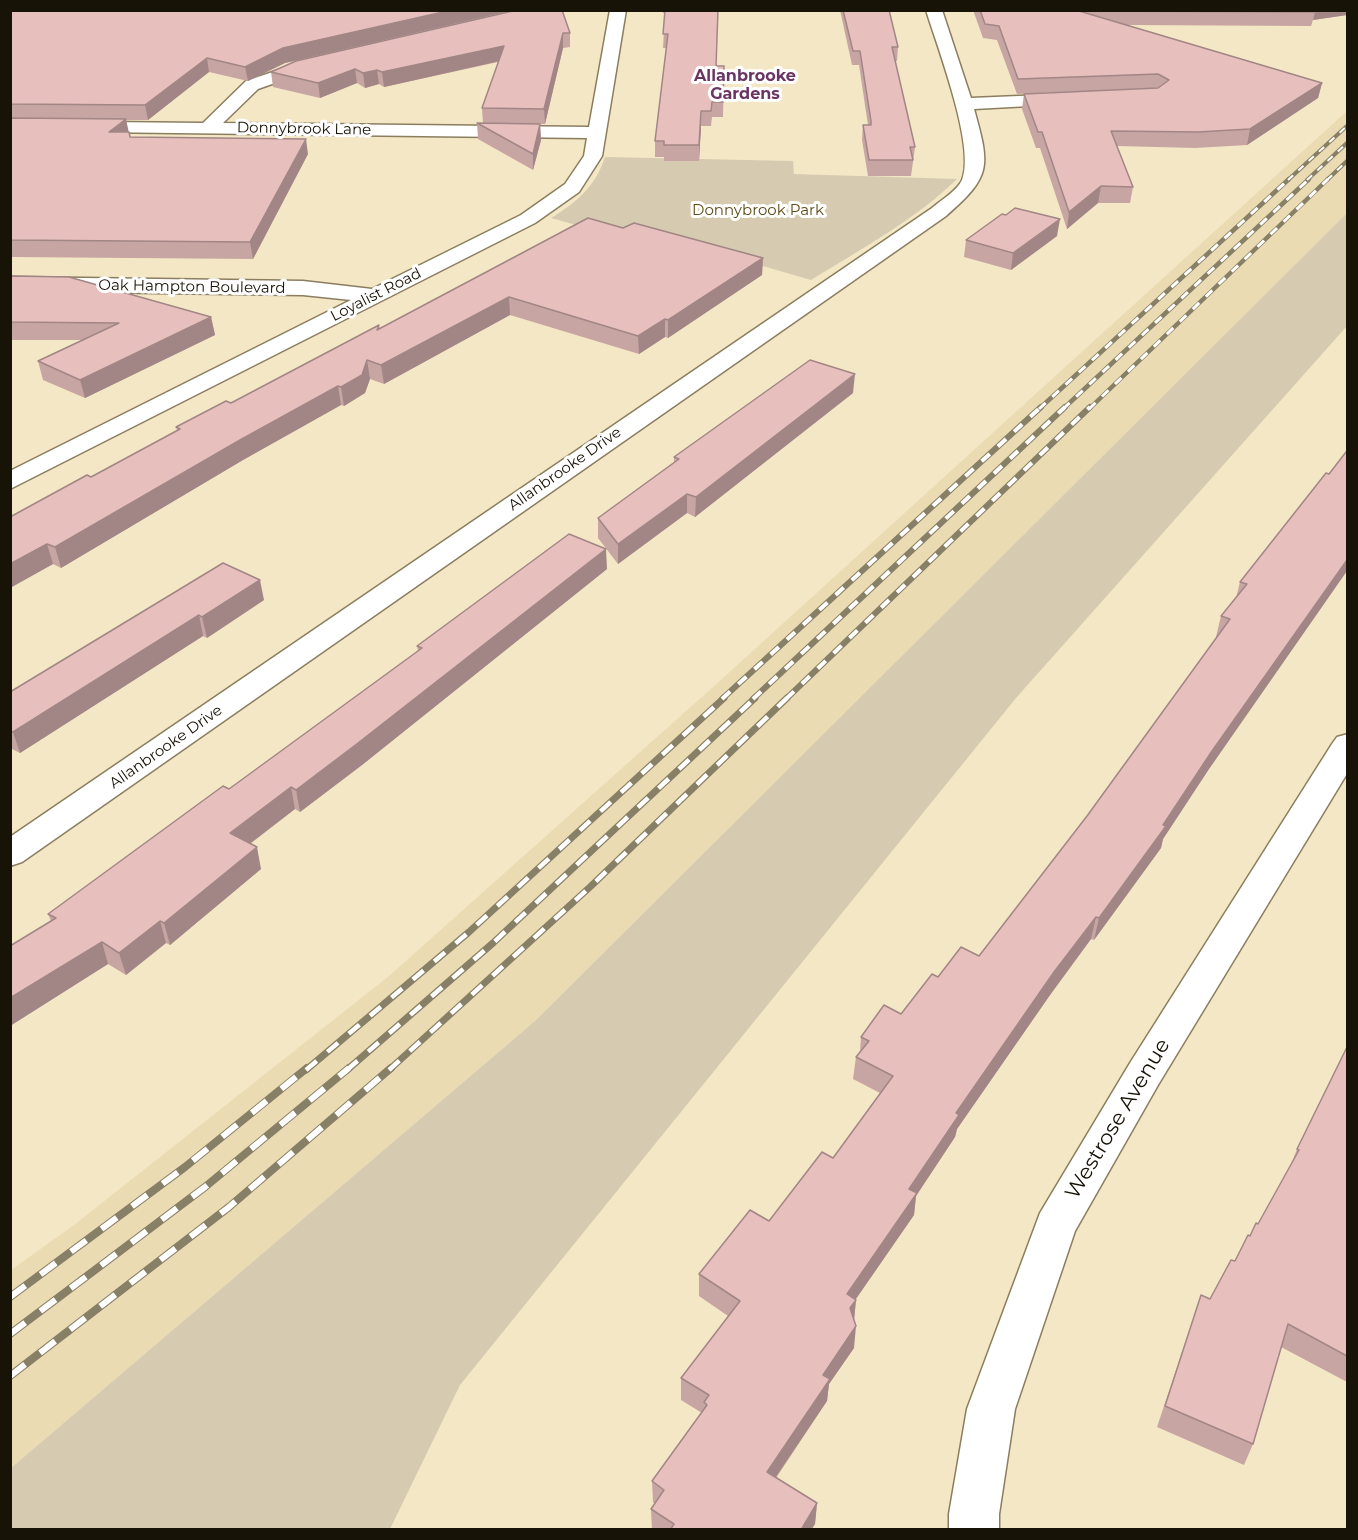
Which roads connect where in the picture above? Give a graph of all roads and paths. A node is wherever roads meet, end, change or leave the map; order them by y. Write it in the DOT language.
graph roads {
  1 [pos="618,10"];
  2 [pos="934,10"];
  3 [pos="332,58"];
  4 [pos="1080,99"];
  5 [pos="964,104"];
  6 [pos="10,126"];
  7 [pos="208,128"];
  8 [pos="598,134"];
  9 [pos="10,284"];
  10 [pos="374,296"];
  11 [pos="10,481"];
  12 [pos="1347,744"];
  13 [pos="10,854"];
  14 [pos="974,1530"];
  1 -- 8 [label="street, Loyalist Road"];
  2 -- 5 [label="street, Allanbrooke Drive"];
  3 -- 7 [label="street"];
  4 -- 5 [label="street"];
  5 -- 13 [label="street, Allanbrooke Drive"];
  6 -- 7 [label="street, Donnybrook Lane"];
  7 -- 8 [label="street, Donnybrook Lane"];
  8 -- 10 [label="street, Loyalist Road"];
  9 -- 10 [label="street, Oak Hampton Boulevard"];
  10 -- 11 [label="street, Loyalist Road"];
  12 -- 14 [label="street, Westrose Avenue"];
}
